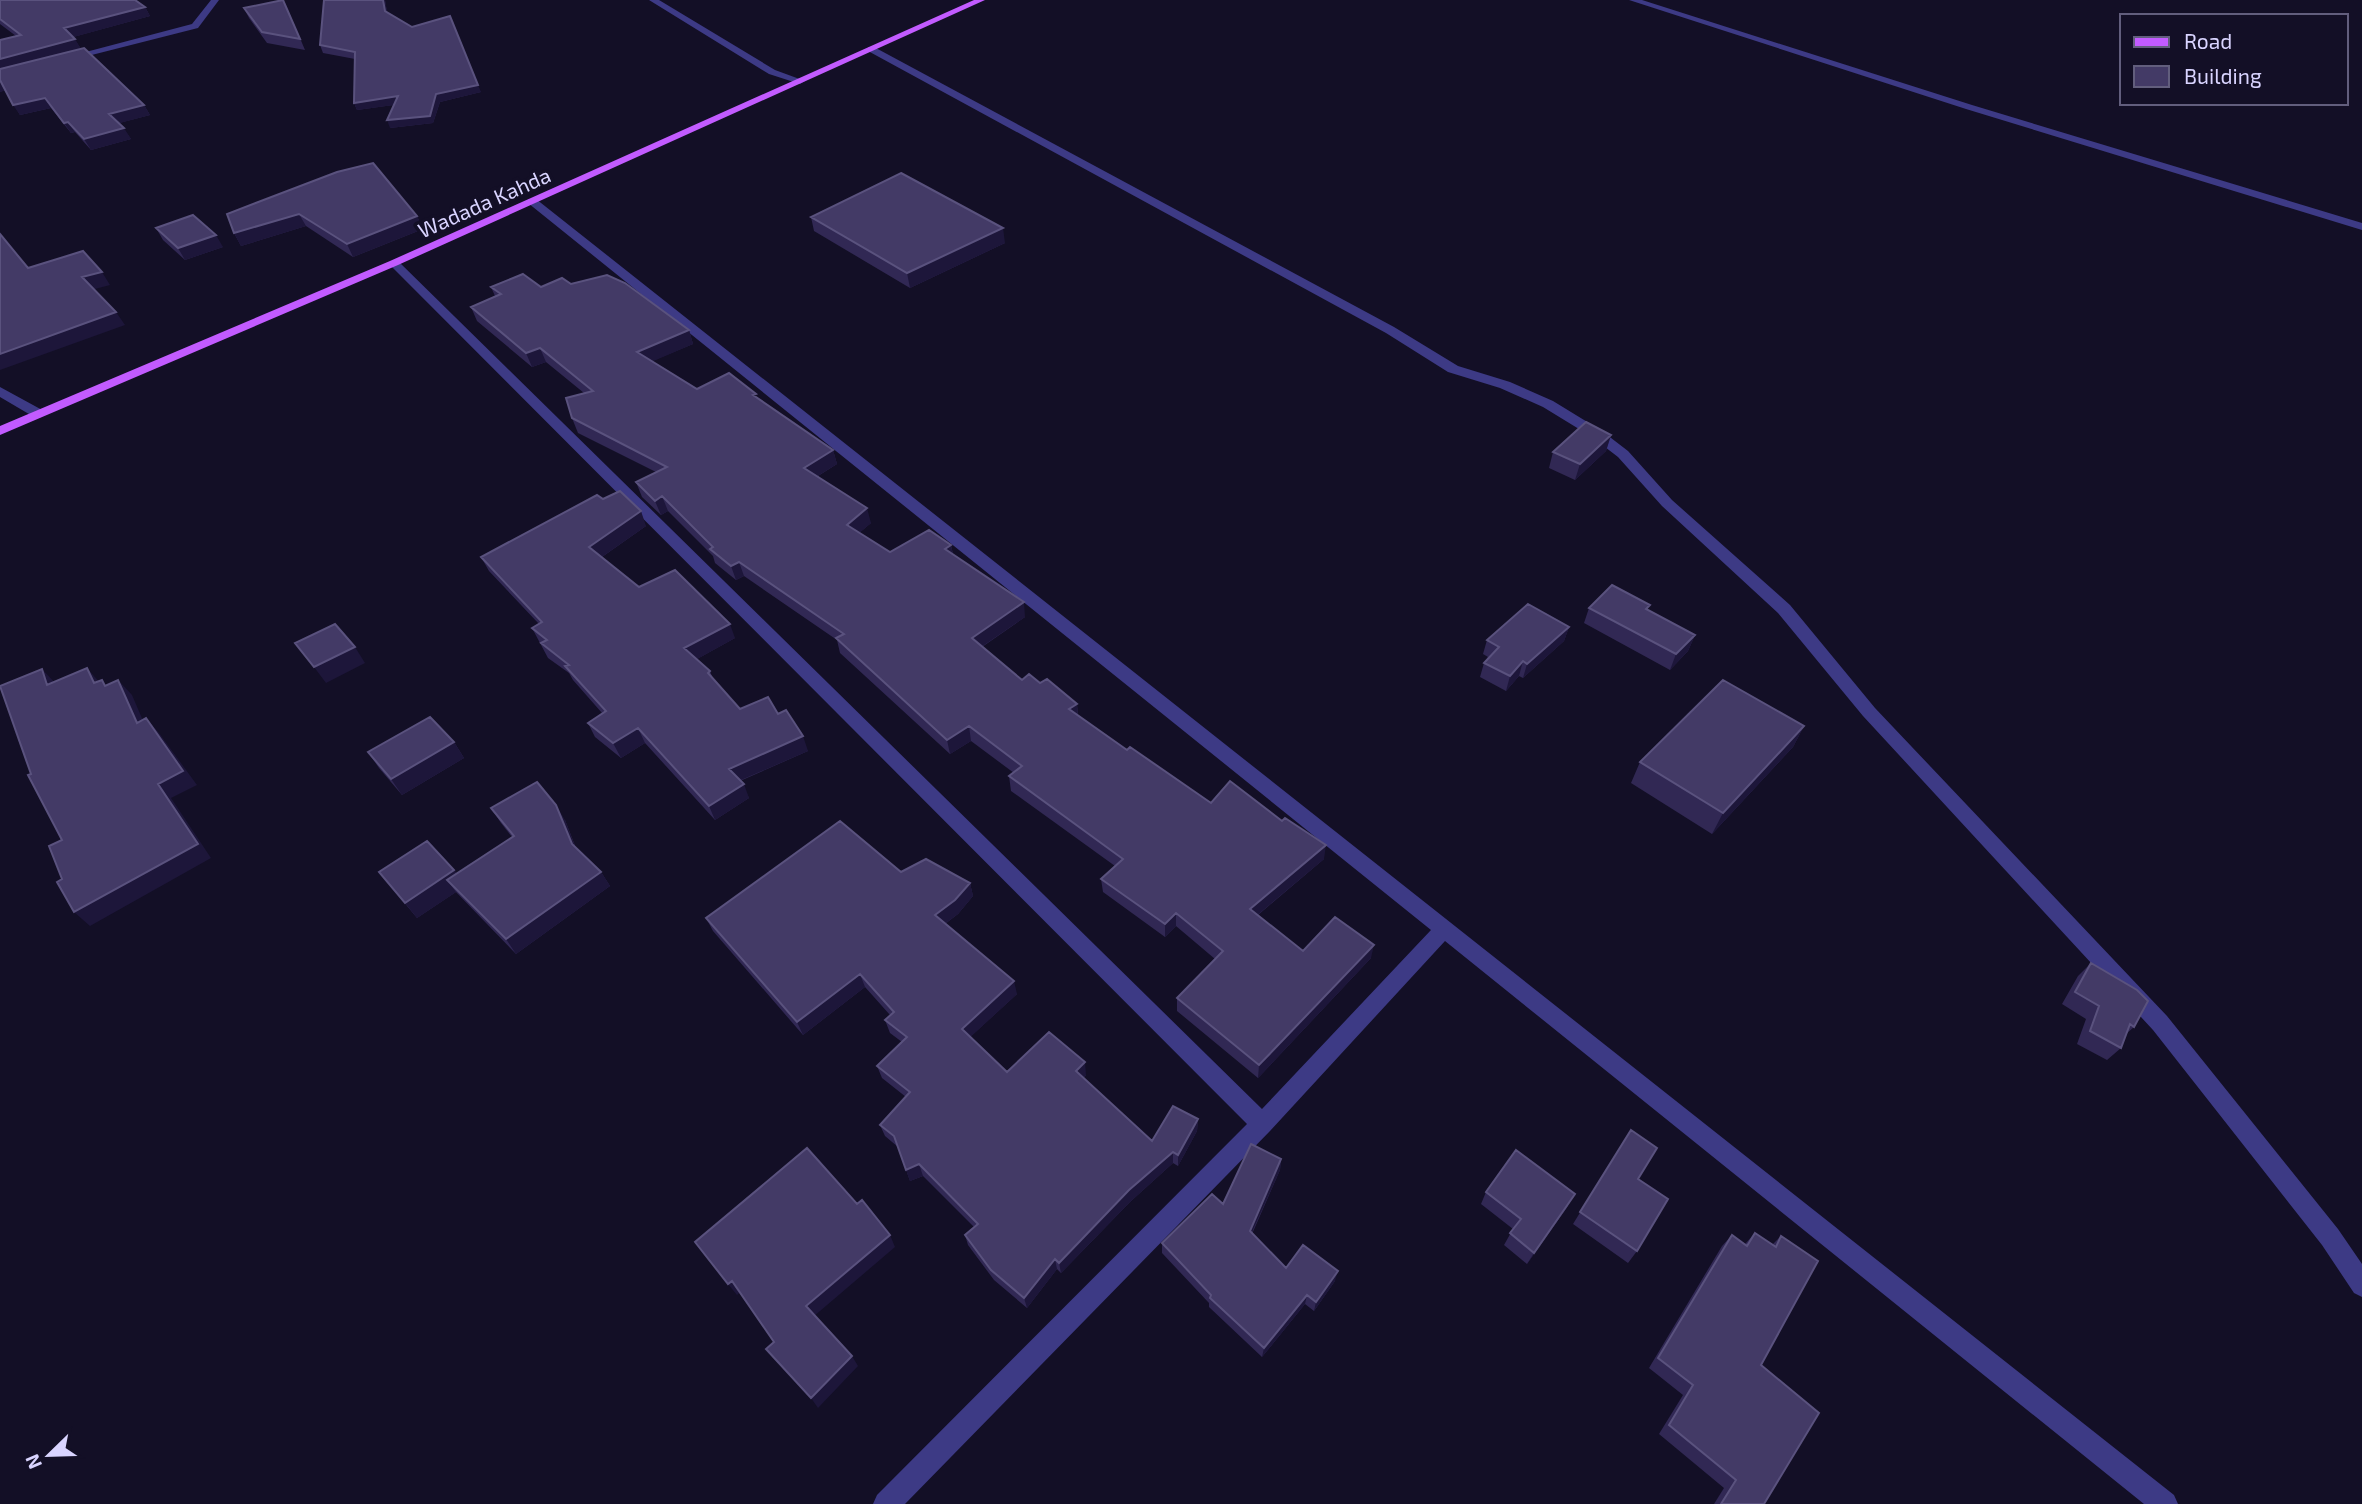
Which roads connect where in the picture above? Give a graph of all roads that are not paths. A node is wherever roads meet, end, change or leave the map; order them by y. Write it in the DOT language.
graph roads {
  1 [pos="215,0"];
  2 [pos="653,0"];
  3 [pos="981,0"];
  4 [pos="1633,0"];
  5 [pos="871,50"];
  6 [pos="52,62"];
  7 [pos="800,81"];
  8 [pos="532,201"];
  9 [pos="2362,227"];
  10 [pos="394,263"];
  11 [pos="0,391"];
  12 [pos="40,414"];
  13 [pos="0,431"];
  14 [pos="1444,929"];
  15 [pos="1262,1124"];
  16 [pos="2362,1286"];
  17 [pos="886,1504"];
  18 [pos="2165,1504"];
  1 -- 6 [label="street"];
  2 -- 7 [label="street"];
  3 -- 5 [label="main road, Wadada Kahda"];
  4 -- 9 [label="street"];
  5 -- 7 [label="main road, Wadada Kahda"];
  5 -- 16 [label="street"];
  7 -- 8 [label="main road, Wadada Kahda"];
  8 -- 10 [label="main road, Wadada Kahda"];
  8 -- 14 [label="street"];
  10 -- 12 [label="main road, Wadada Kahda"];
  10 -- 15 [label="street"];
  11 -- 12 [label="street"];
  12 -- 13 [label="main road, Wadada Kahda"];
  14 -- 15 [label="street"];
  14 -- 18 [label="street"];
  15 -- 17 [label="street"];
}
